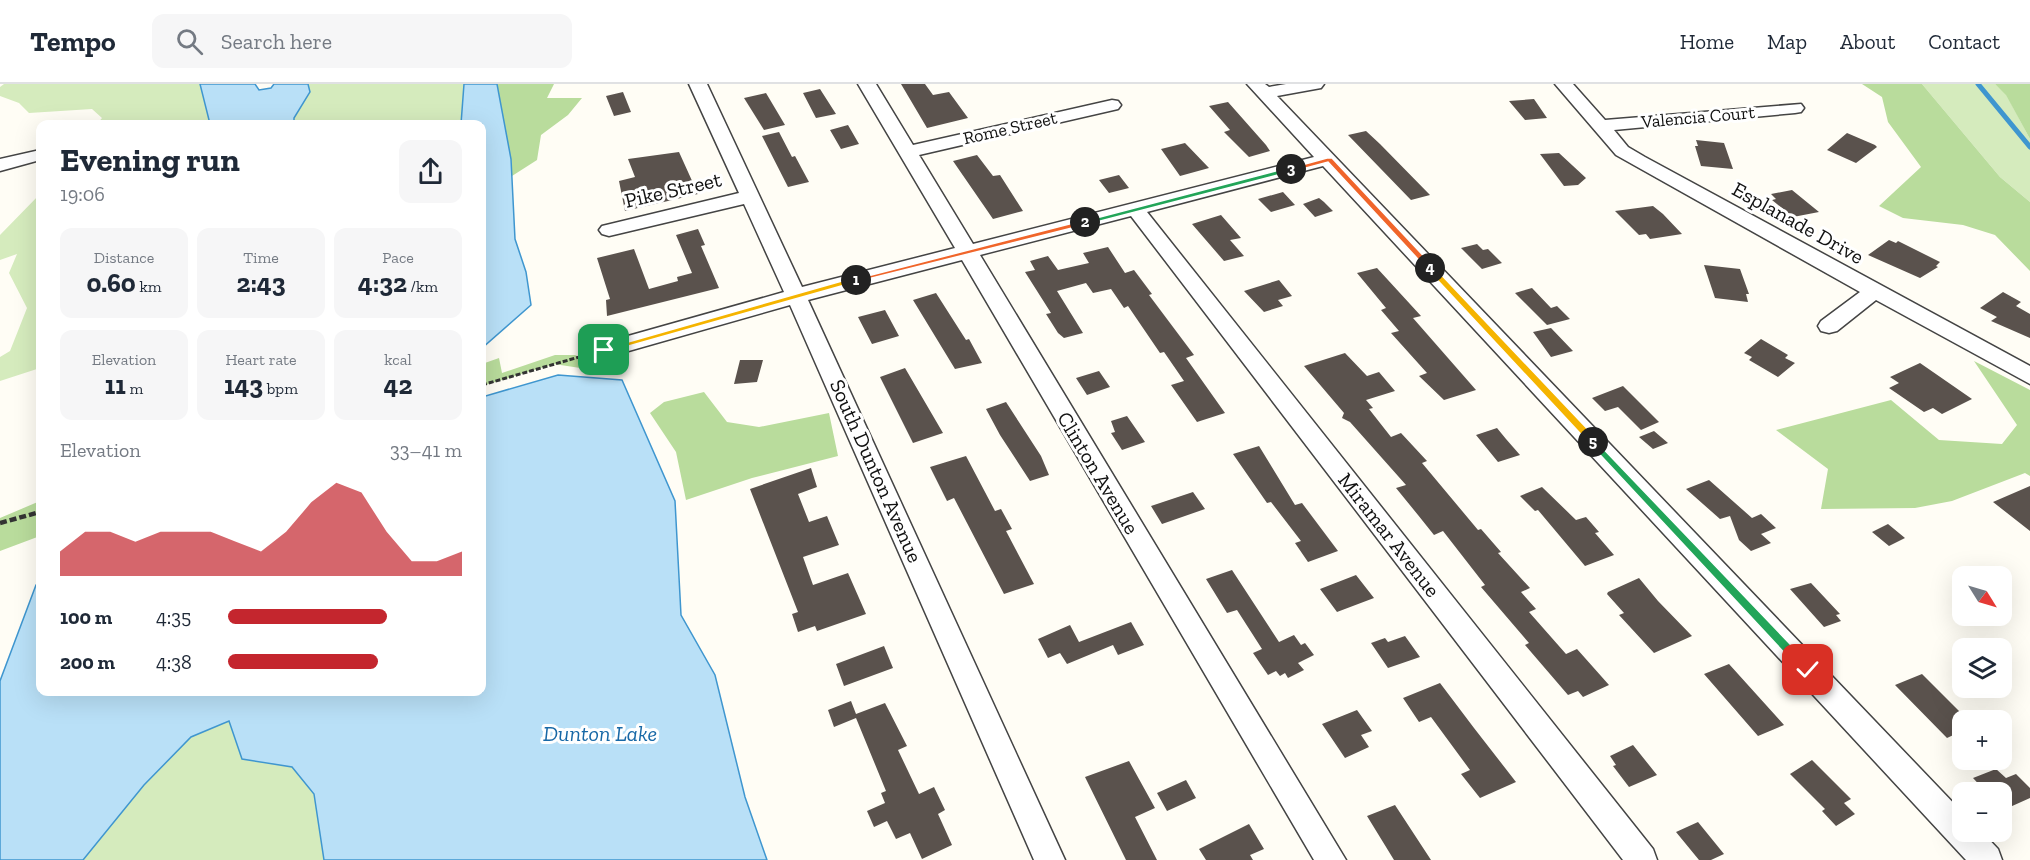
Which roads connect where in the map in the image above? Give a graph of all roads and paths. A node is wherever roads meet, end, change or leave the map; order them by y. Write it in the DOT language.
graph roads {
  1 [pos="699,84"];
  2 [pos="867,84"];
  3 [pos="1315,84"];
  4 [pos="1564,84"];
  5 [pos="1260,89"];
  6 [pos="1112,105"];
  7 [pos="1795,108"];
  8 [pos="1602,126"];
  9 [pos="908,152"];
  10 [pos="36,156"];
  11 [pos="1329,159"];
  12 [pos="0,165"];
  13 [pos="749,197"];
  14 [pos="1136,210"];
  15 [pos="609,230"];
  16 [pos="965,251"];
  17 [pos="1874,292"];
  18 [pos="795,296"];
  19 [pos="1829,326"];
  20 [pos="604,350"];
  21 [pos="2030,376"];
  22 [pos="486,384"];
  23 [pos="36,513"];
  24 [pos="0,523"];
  25 [pos="1050,860"];
  26 [pos="1331,860"];
  27 [pos="1642,860"];
  28 [pos="1987,860"];
  1 -- 13 [label="street, South Dunton Avenue"];
  2 -- 9 [label="street, Clinton Avenue"];
  3 -- 5 [label="street"];
  4 -- 8 [label="street, Esplanade Drive"];
  5 -- 11 [label="street"];
  6 -- 9 [label="street, Rome Street"];
  7 -- 8 [label="street, Valencia Court"];
  8 -- 17 [label="street, Esplanade Drive"];
  9 -- 16 [label="street, Clinton Avenue"];
  10 -- 12 [label="street"];
  11 -- 14 [label="street"];
  11 -- 28 [label="street"];
  13 -- 15 [label="street, Pike Street"];
  13 -- 18 [label="street, South Dunton Avenue"];
  14 -- 16 [label="street"];
  14 -- 27 [label="street, Miramar Avenue"];
  16 -- 18 [label="street"];
  16 -- 26 [label="street, Clinton Avenue"];
  17 -- 19 [label="street"];
  17 -- 21 [label="street, Esplanade Drive"];
  18 -- 20 [label="street"];
  18 -- 25 [label="street, South Dunton Avenue"];
  20 -- 22 [label="path"];
  23 -- 24 [label="path"];
}
